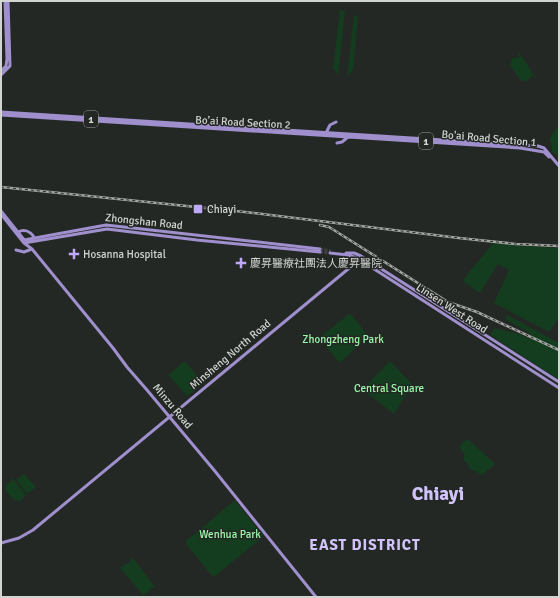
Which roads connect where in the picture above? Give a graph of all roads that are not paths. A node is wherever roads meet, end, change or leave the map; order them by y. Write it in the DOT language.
graph roads {
  1 [pos="6,1"];
  2 [pos="2,70"];
  3 [pos="1,75"];
  4 [pos="1,114"];
  5 [pos="336,122"];
  6 [pos="312,133"];
  7 [pos="326,133"];
  8 [pos="348,137"];
  9 [pos="337,143"];
  10 [pos="552,159"];
  11 [pos="559,167"];
  12 [pos="1,211"];
  13 [pos="1,214"];
  14 [pos="14,229"];
  15 [pos="18,232"];
  16 [pos="68,234"];
  17 [pos="35,239"];
  18 [pos="24,242"];
  19 [pos="32,249"];
  20 [pos="16,250"];
  21 [pos="331,252"];
  22 [pos="359,259"];
  23 [pos="559,382"];
  24 [pos="559,388"];
  25 [pos="169,416"];
  26 [pos="1,543"];
  27 [pos="316,597"];
  1 -- 2 [label="main road"];
  1 -- 3 [label="main road"];
  4 -- 6 [label="main road, Bo’ai Road Section 2 / 1"];
  5 -- 7 [label="main road"];
  6 -- 7 [label="main road, 1"];
  6 -- 8 [label="main road, 1"];
  7 -- 10 [label="main road, Bo'ai Road Section 1 / 1"];
  8 -- 9 [label="main road"];
  8 -- 10 [label="main road, Bo'ai Road Section 1 / 1"];
  10 -- 11 [label="main road, 1"];
  12 -- 14 [label="main road"];
  13 -- 14 [label="main road"];
  14 -- 15 [label="main road"];
  14 -- 18 [label="main road, Minzu Road"];
  15 -- 17 [label="main road"];
  15 -- 18 [label="main road"];
  16 -- 16 [label="main road, Zhongshan Road"];
  16 -- 17 [label="main road, Zhongshan Road"];
  17 -- 18 [label="main road, Zhongshan Road"];
  17 -- 19 [label="main road"];
  18 -- 19 [label="main road, Minzu Road"];
  19 -- 20 [label="main road"];
  19 -- 25 [label="main road, Minzu Road"];
  21 -- 22 [label="main road, Linsen West Road"];
  22 -- 23 [label="main road, Linsen West Road"];
  22 -- 24 [label="main road, Linsen West Road"];
  22 -- 25 [label="main road, Minsheng North Road"];
  25 -- 26 [label="main road, Minsheng North Road"];
  25 -- 27 [label="main road, Minzu Road"];
}
